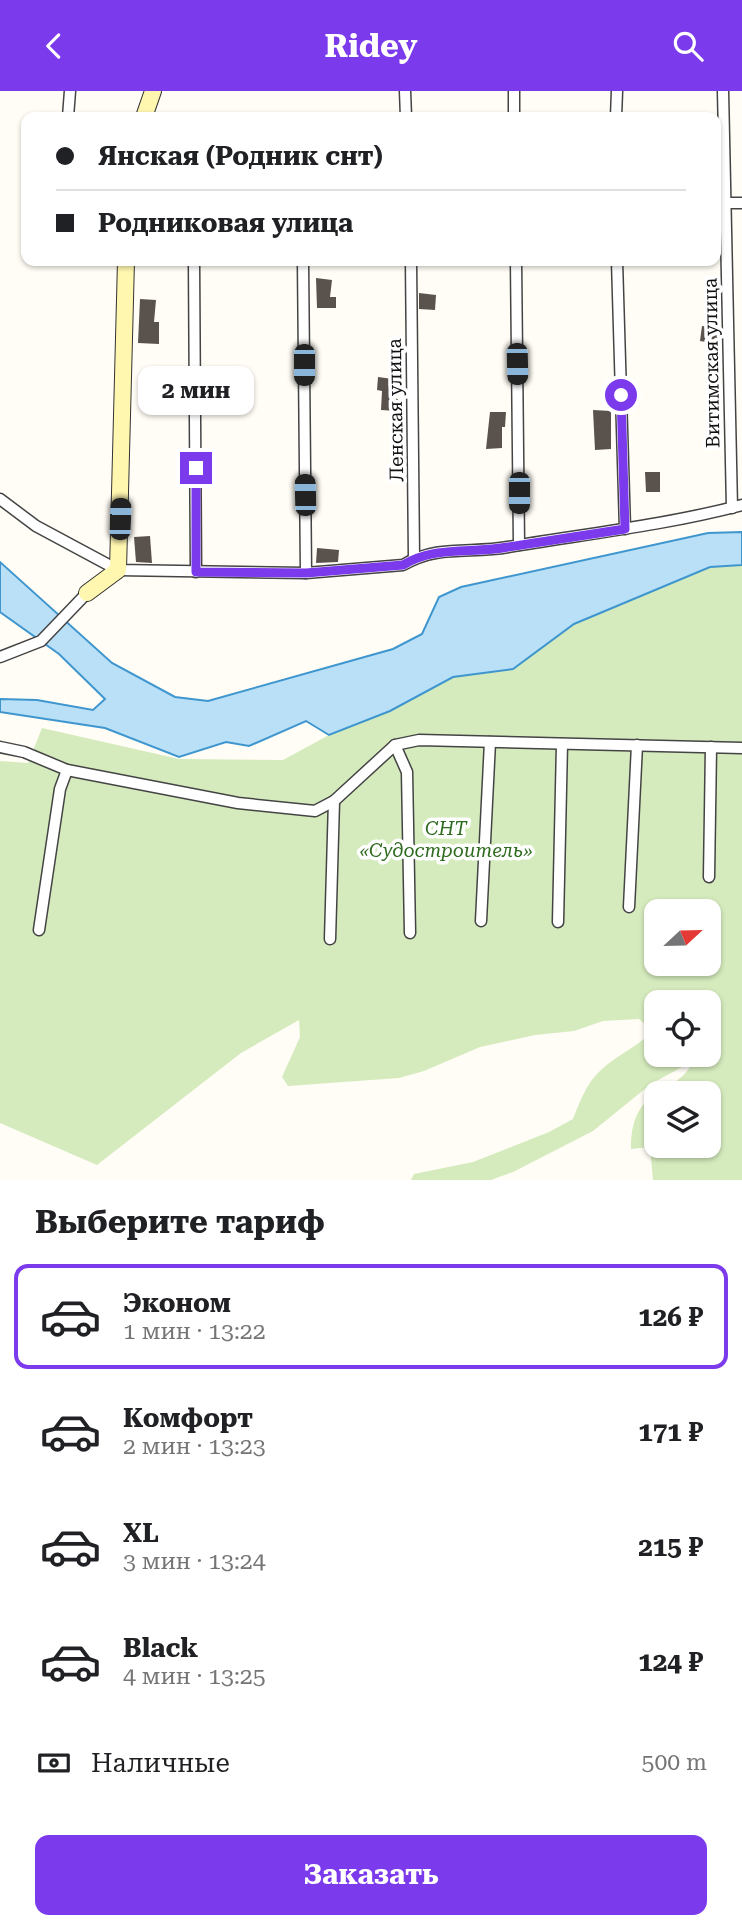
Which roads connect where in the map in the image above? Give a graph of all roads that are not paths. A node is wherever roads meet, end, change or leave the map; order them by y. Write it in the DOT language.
graph roads {
  1 [pos="70,91"];
  2 [pos="153,91"];
  3 [pos="405,91"];
  4 [pos="514,91"];
  5 [pos="617,91"];
  6 [pos="723,91"];
  7 [pos="68,112"];
  8 [pos="146,112"];
  9 [pos="406,112"];
  10 [pos="514,112"];
  11 [pos="616,112"];
  12 [pos="721,166"];
  13 [pos="721,203"];
  14 [pos="742,203"];
  15 [pos="721,221"];
  16 [pos="126,266"];
  17 [pos="194,266"];
  18 [pos="303,266"];
  19 [pos="411,266"];
  20 [pos="516,266"];
  21 [pos="617,266"];
  22 [pos="0,499"];
  23 [pos="737,507"];
  24 [pos="625,529"];
  25 [pos="519,545"];
  26 [pos="414,558"];
  27 [pos="118,570"];
  28 [pos="196,572"];
  29 [pos="306,573"];
  30 [pos="87,593"];
  31 [pos="1,657"];
  32 [pos="490,742"];
  33 [pos="395,744"];
  34 [pos="562,744"];
  35 [pos="637,745"];
  36 [pos="0,747"];
  37 [pos="711,747"];
  38 [pos="742,748"];
  39 [pos="67,770"];
  40 [pos="334,801"];
  41 [pos="709,877"];
  42 [pos="629,907"];
  43 [pos="481,921"];
  44 [pos="558,922"];
  45 [pos="39,930"];
  46 [pos="410,933"];
  47 [pos="330,939"];
  1 -- 7 [label="street"];
  2 -- 8 [label="street"];
  3 -- 9 [label="street"];
  4 -- 10 [label="street"];
  5 -- 11 [label="street"];
  6 -- 12 [label="street, Витимская улица"];
  13 -- 14 [label="street"];
  15 -- 23 [label="street, Витимская улица"];
  16 -- 27 [label="street"];
  17 -- 28 [label="street"];
  18 -- 29 [label="street"];
  19 -- 26 [label="street, Ленская улица"];
  20 -- 25 [label="street"];
  21 -- 24 [label="street"];
  22 -- 27 [label="street"];
  23 -- 24 [label="street"];
  24 -- 25 [label="street"];
  25 -- 26 [label="street"];
  26 -- 29 [label="street"];
  27 -- 28 [label="street"];
  27 -- 30 [label="street"];
  28 -- 29 [label="street"];
  30 -- 31 [label="street"];
  32 -- 33 [label="street"];
  32 -- 34 [label="street"];
  32 -- 43 [label="street"];
  33 -- 40 [label="street"];
  33 -- 46 [label="street"];
  34 -- 35 [label="street"];
  34 -- 44 [label="street"];
  35 -- 37 [label="street"];
  35 -- 42 [label="street"];
  36 -- 39 [label="street"];
  37 -- 38 [label="street"];
  37 -- 41 [label="street"];
  39 -- 40 [label="street"];
  39 -- 45 [label="street"];
  40 -- 47 [label="street"];
}
